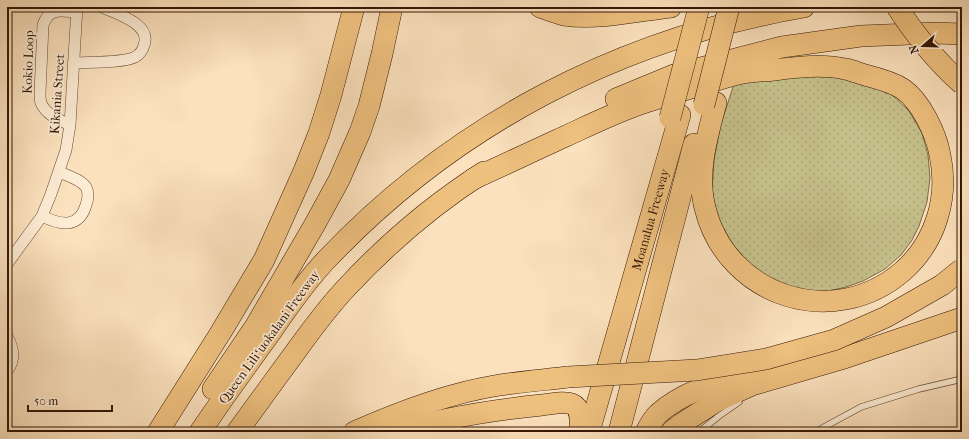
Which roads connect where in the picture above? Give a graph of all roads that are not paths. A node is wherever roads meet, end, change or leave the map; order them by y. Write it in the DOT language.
graph roads {
  1 [pos="102,7"];
  2 [pos="354,7"];
  3 [pos="392,7"];
  4 [pos="540,7"];
  5 [pos="671,7"];
  6 [pos="699,7"];
  7 [pos="708,7"];
  8 [pos="729,7"];
  9 [pos="739,7"];
  10 [pos="804,7"];
  11 [pos="897,7"];
  12 [pos="76,9"];
  13 [pos="962,34"];
  14 [pos="73,63"];
  15 [pos="962,84"];
  16 [pos="710,104"];
  17 [pos="675,117"];
  18 [pos="70,125"];
  19 [pos="59,172"];
  20 [pos="473,179"];
  21 [pos="42,216"];
  22 [pos="7,264"];
  23 [pos="962,269"];
  24 [pos="962,318"];
  25 [pos="7,336"];
  26 [pos="838,349"];
  27 [pos="7,371"];
  28 [pos="962,379"];
  29 [pos="766,387"];
  30 [pos="742,400"];
  31 [pos="158,432"];
  32 [pos="187,432"];
  33 [pos="200,432"];
  34 [pos="237,432"];
  35 [pos="354,432"];
  36 [pos="398,432"];
  37 [pos="580,432"];
  38 [pos="589,432"];
  39 [pos="619,432"];
  40 [pos="646,432"];
  41 [pos="671,432"];
  42 [pos="700,432"];
  43 [pos="815,432"];
  1 -- 14 [label="street"];
  2 -- 31 [label="highway"];
  3 -- 32 [label="highway"];
  4 -- 5 [label="highway"];
  6 -- 17 [label="highway, bridge"];
  7 -- 17 [label="highway"];
  8 -- 16 [label="highway, Moanalua Freeway, bridge"];
  9 -- 16 [label="highway"];
  10 -- 33 [label="highway, Queen Liliʻuokalani Freeway"];
  11 -- 15 [label="highway, bridge"];
  12 -- 14 [label="street, Kikania Street"];
  12 -- 18 [label="street, Kokio Loop"];
  13 -- 20 [label="highway"];
  14 -- 18 [label="street, Kikania Street"];
  16 -- 20 [label="highway"];
  16 -- 39 [label="highway, Moanalua Freeway"];
  17 -- 38 [label="highway, Moanalua Freeway"];
  18 -- 19 [label="street, Kikania Street"];
  19 -- 21 [label="street, Kikania Street"];
  19 -- 21 [label="street"];
  20 -- 34 [label="highway"];
  21 -- 22 [label="street, Kikania Street"];
  23 -- 26 [label="highway, bridge"];
  24 -- 26 [label="highway"];
  25 -- 27 [label="street"];
  26 -- 29 [label="lane"];
  26 -- 35 [label="highway, bridge"];
  26 -- 40 [label="highway, bridge"];
  26 -- 41 [label="highway"];
  28 -- 43 [label="lane"];
  30 -- 42 [label="lane"];
  36 -- 37 [label="highway"];
}
